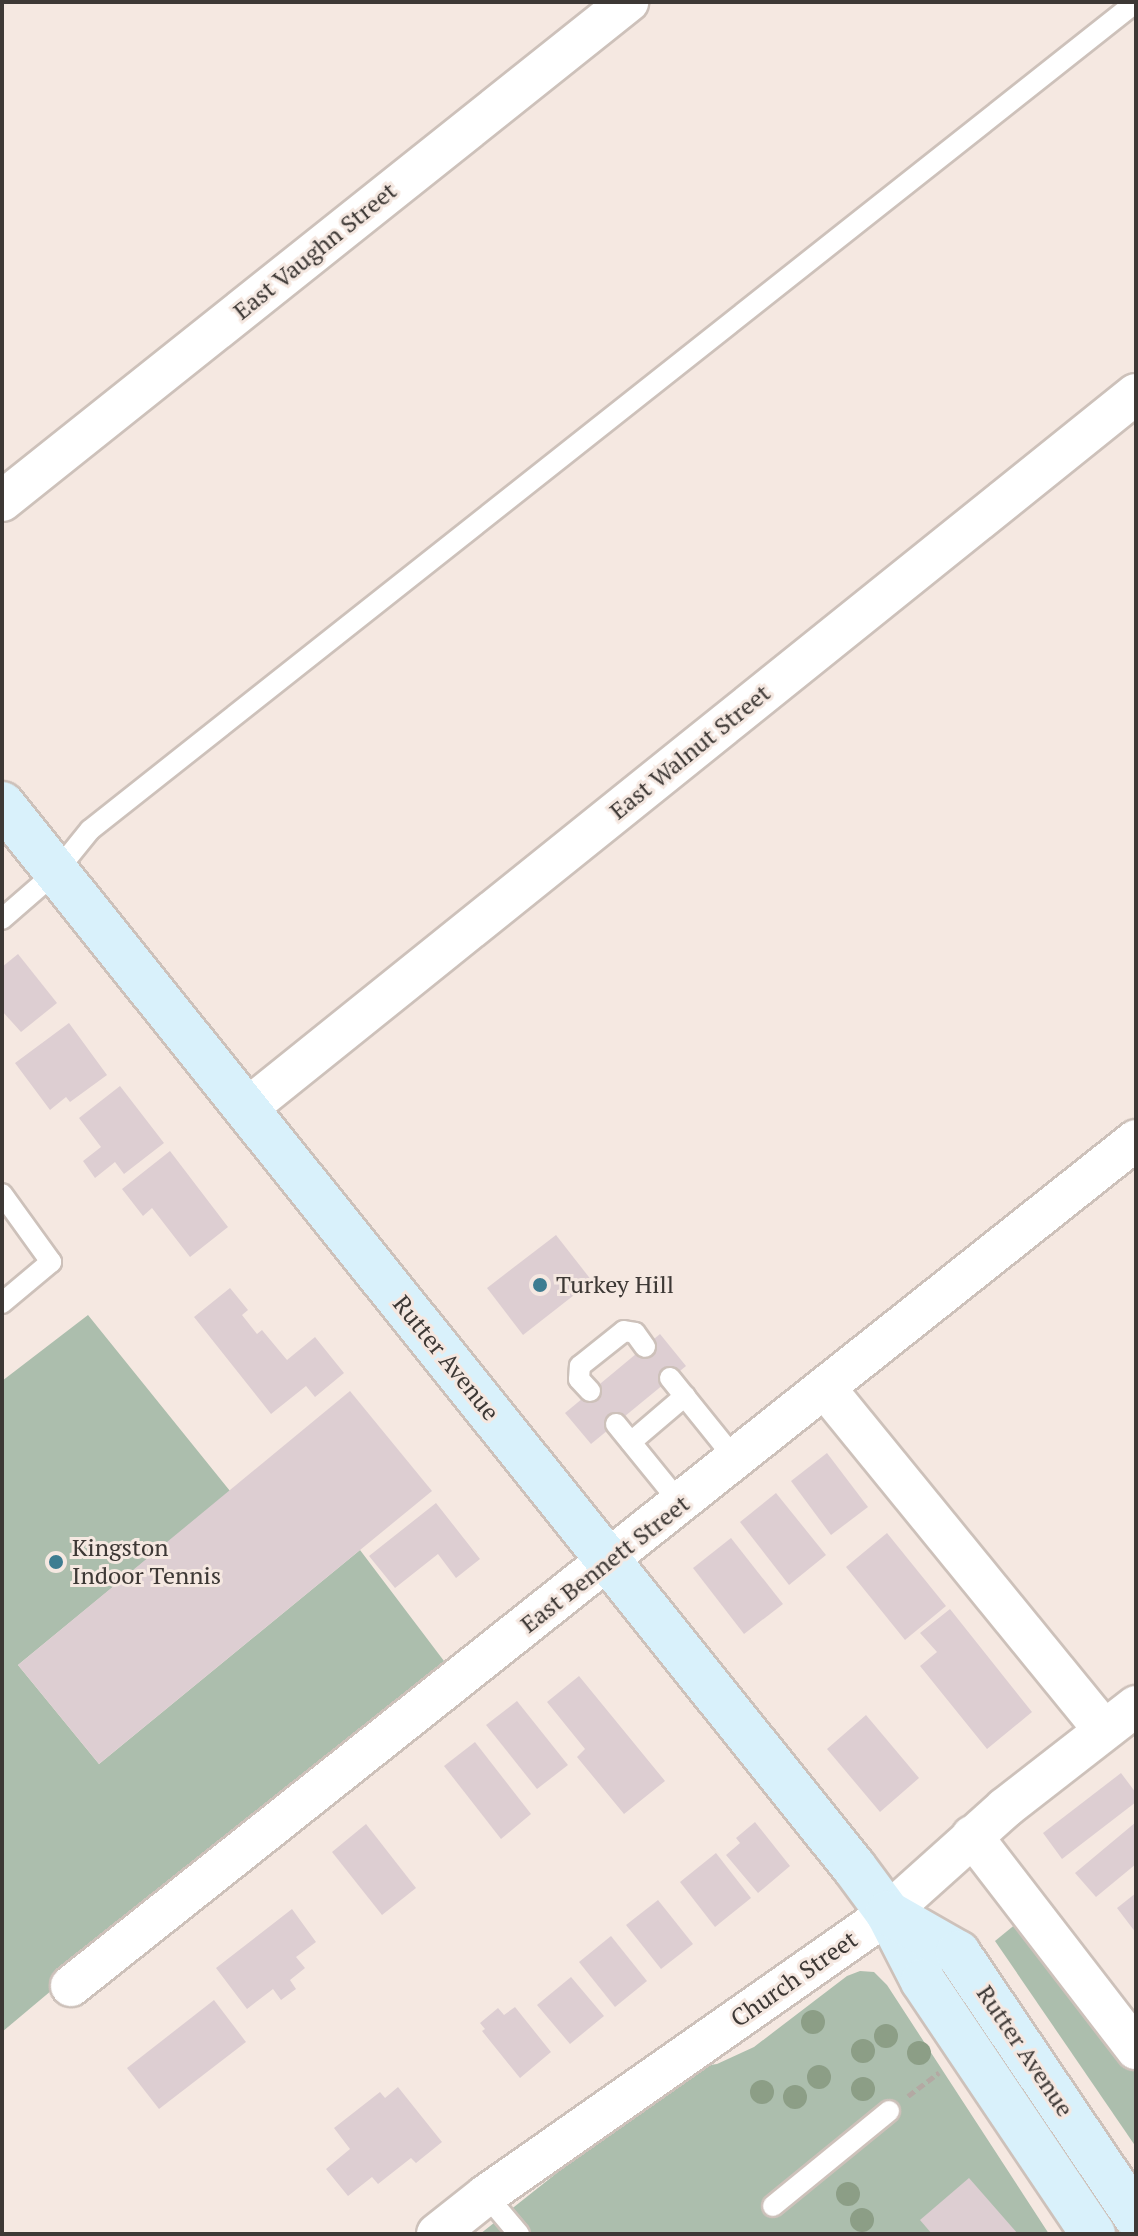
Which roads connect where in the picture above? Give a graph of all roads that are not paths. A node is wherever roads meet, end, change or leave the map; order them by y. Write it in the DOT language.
graph roads {
  1 [pos="628,2"];
  2 [pos="1136,2"];
  3 [pos="1136,394"];
  4 [pos="2,501"];
  5 [pos="2,804"];
  6 [pos="56,872"];
  7 [pos="2,919"];
  8 [pos="245,1110"];
  9 [pos="1136,1140"];
  10 [pos="2,1194"];
  11 [pos="2,1303"];
  12 [pos="645,1347"];
  13 [pos="670,1378"];
  14 [pos="825,1388"];
  15 [pos="590,1391"];
  16 [pos="685,1396"];
  17 [pos="616,1424"];
  18 [pos="631,1442"];
  19 [pos="736,1460"];
  20 [pos="681,1504"];
  21 [pos="611,1560"];
  22 [pos="1136,1706"];
  23 [pos="1104,1730"];
  24 [pos="972,1836"];
  25 [pos="888,1913"];
  26 [pos="71,1986"];
  27 [pos="1136,2049"];
  28 [pos="889,2111"];
  29 [pos="486,2195"];
  30 [pos="773,2206"];
  31 [pos="1136,2217"];
  32 [pos="437,2234"];
  33 [pos="519,2234"];
  34 [pos="1093,2234"];
  1 -- 4 [label="street, East Vaughn Street"];
  2 -- 6 [label="lane"];
  3 -- 8 [label="street, East Walnut Street"];
  5 -- 6 [label="main road, Rutter Avenue"];
  6 -- 7 [label="lane"];
  6 -- 8 [label="main road, Rutter Avenue"];
  8 -- 21 [label="main road, Rutter Avenue"];
  9 -- 14 [label="street, East Bennett Street"];
  10 -- 11 [label="lane"];
  12 -- 15 [label="lane"];
  13 -- 16 [label="lane"];
  14 -- 19 [label="street, East Bennett Street"];
  14 -- 23 [label="street"];
  16 -- 18 [label="lane"];
  16 -- 19 [label="lane"];
  17 -- 18 [label="lane"];
  18 -- 20 [label="lane"];
  19 -- 20 [label="street, East Bennett Street"];
  20 -- 21 [label="street, East Bennett Street"];
  21 -- 25 [label="main road, Rutter Avenue"];
  21 -- 26 [label="street, East Bennett Street"];
  22 -- 23 [label="street, Church Street"];
  23 -- 24 [label="street, Church Street"];
  24 -- 25 [label="street, Church Street"];
  24 -- 27 [label="street"];
  25 -- 29 [label="street, Church Street"];
  25 -- 31 [label="main road, Rutter Avenue"];
  25 -- 34 [label="main road, Rutter Avenue"];
  28 -- 30 [label="lane"];
  29 -- 32 [label="street, Church Street"];
  29 -- 33 [label="lane"];
}
